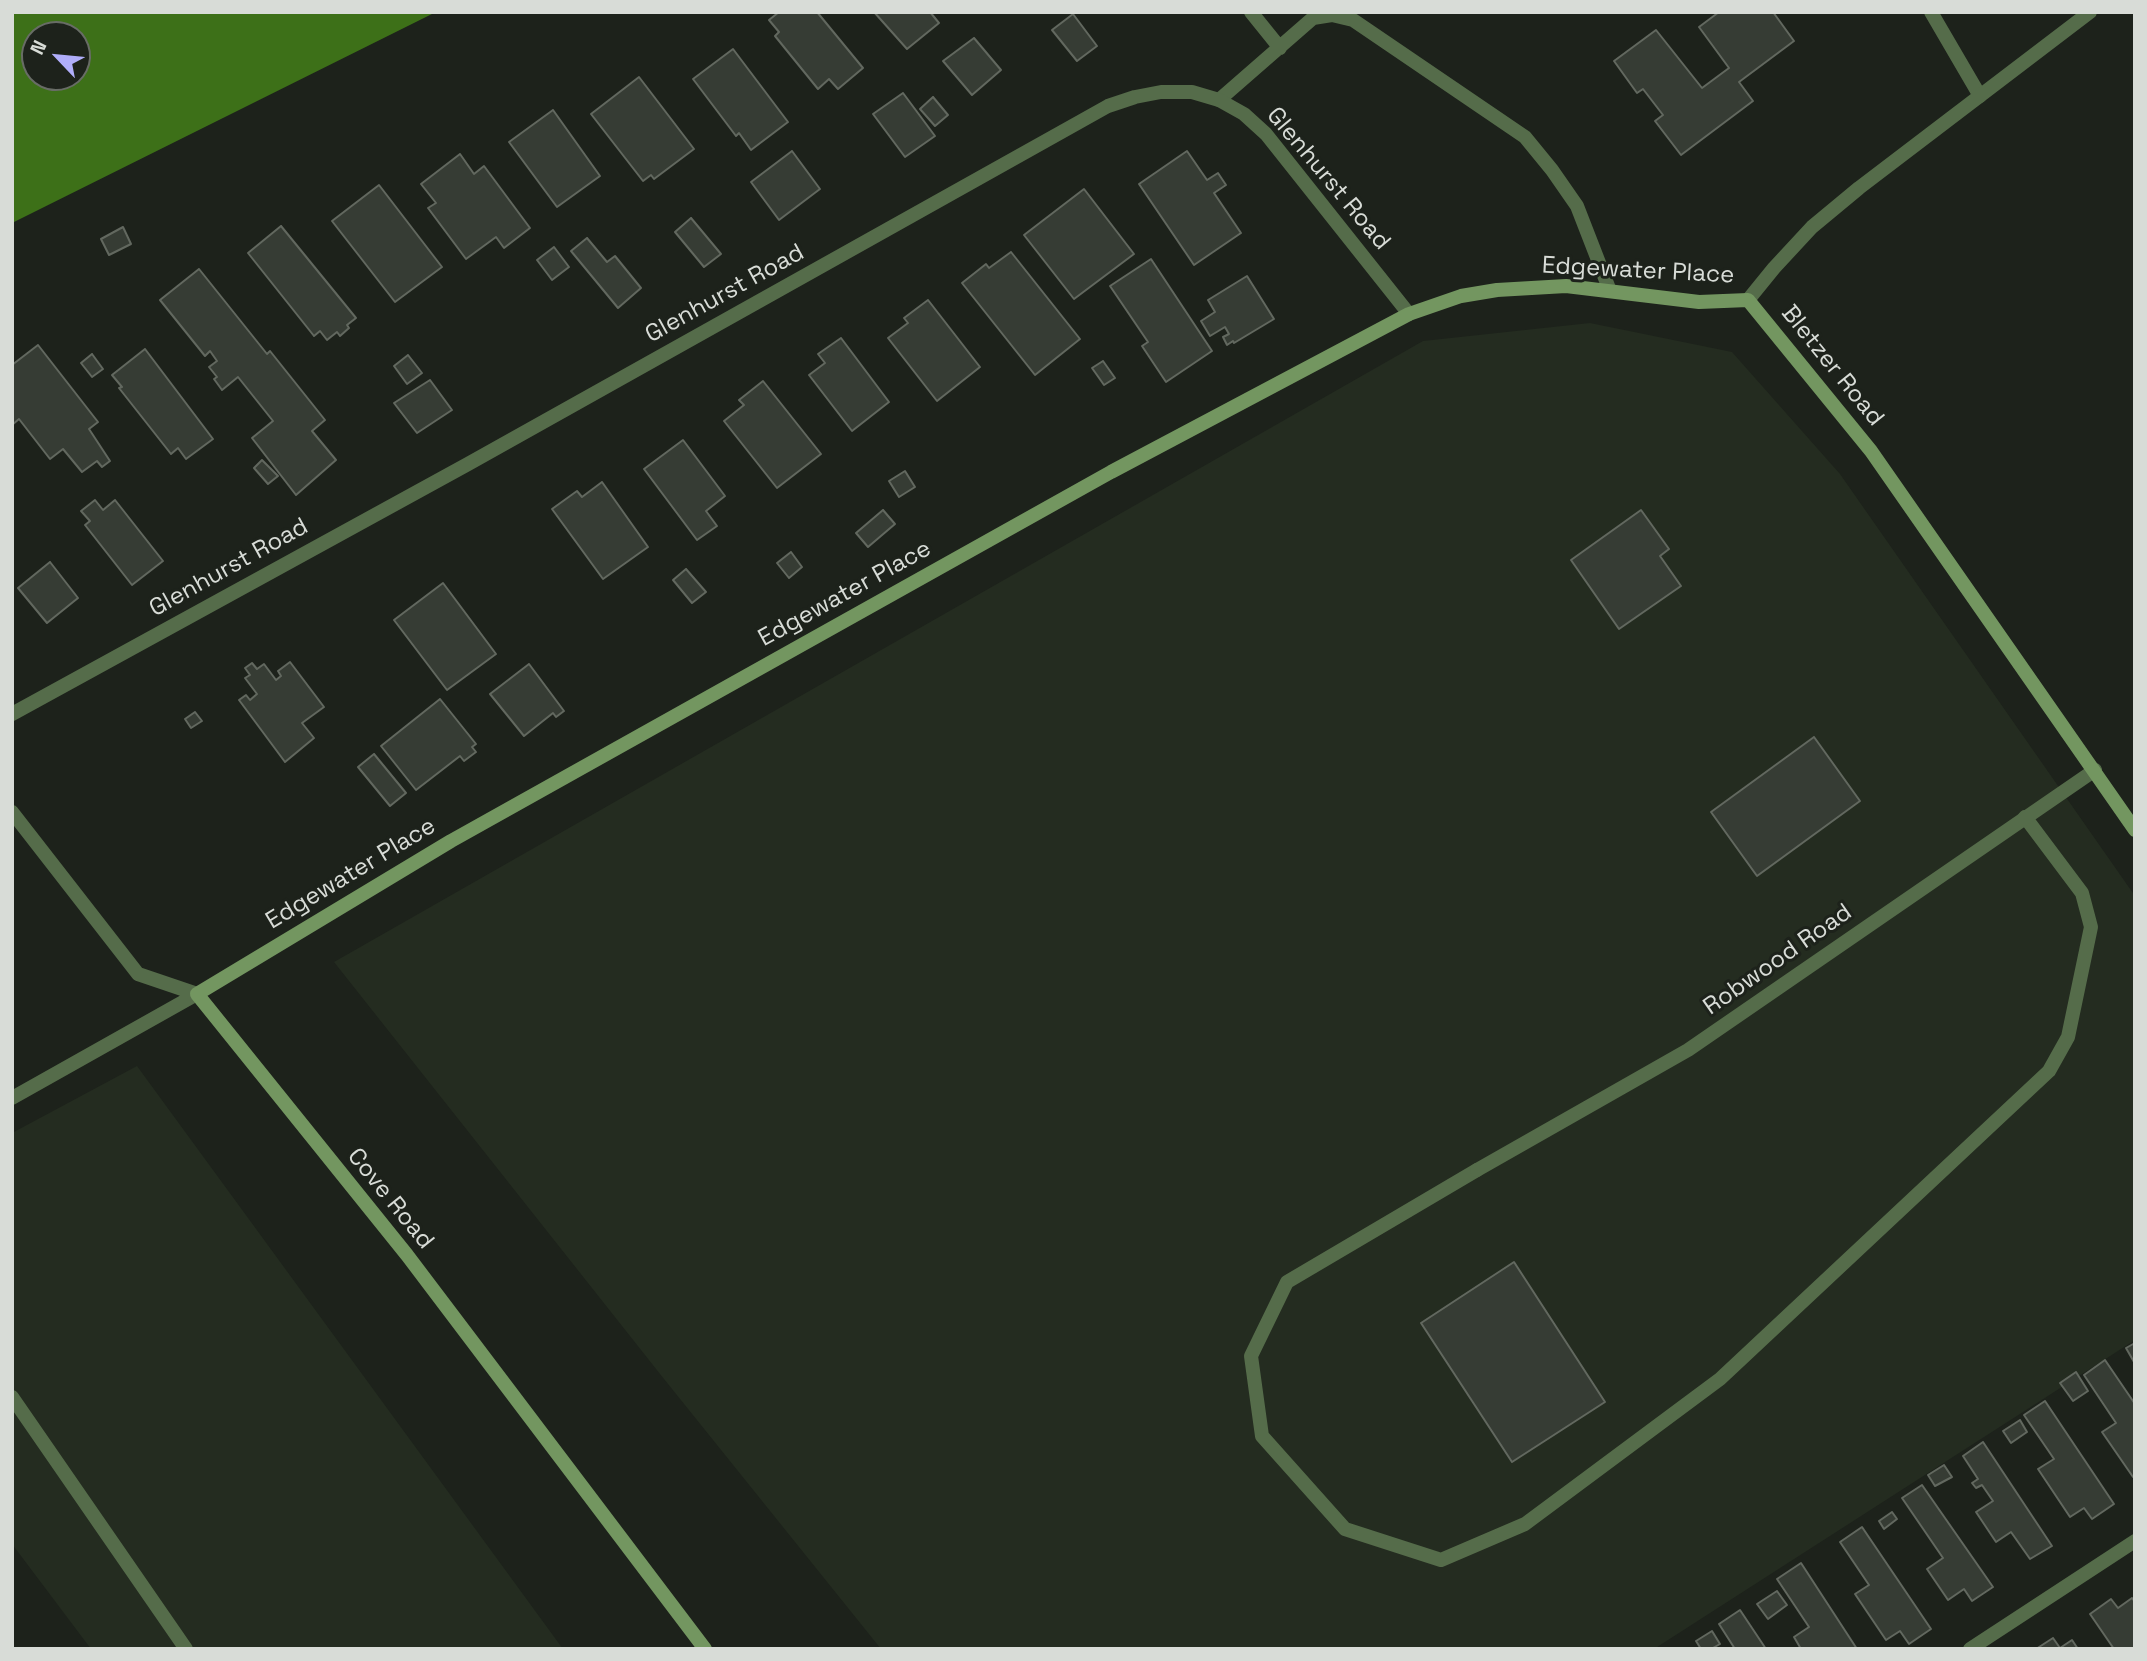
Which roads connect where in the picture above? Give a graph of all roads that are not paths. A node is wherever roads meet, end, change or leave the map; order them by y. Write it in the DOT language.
graph roads {
  1 [pos="1251,12"];
  2 [pos="1931,12"];
  3 [pos="2090,12"];
  4 [pos="1332,14"];
  5 [pos="1280,48"];
  6 [pos="1980,96"];
  7 [pos="1219,100"];
  8 [pos="1609,291"];
  9 [pos="1748,300"];
  10 [pos="1409,314"];
  11 [pos="12,714"];
  12 [pos="2095,770"];
  13 [pos="12,812"];
  14 [pos="2025,817"];
  15 [pos="2135,830"];
  16 [pos="197,994"];
  17 [pos="12,1098"];
  18 [pos="12,1396"];
  19 [pos="2135,1541"];
  20 [pos="186,1649"];
  21 [pos="705,1649"];
  22 [pos="1970,1649"];
  1 -- 5 [label="street"];
  2 -- 6 [label="street"];
  3 -- 6 [label="street, Bletzer Road"];
  4 -- 5 [label="street"];
  4 -- 8 [label="street"];
  5 -- 7 [label="street"];
  6 -- 9 [label="street, Bletzer Road"];
  7 -- 10 [label="street, Glenhurst Road"];
  7 -- 11 [label="street, Glenhurst Road"];
  8 -- 9 [label="street, Edgewater Place"];
  8 -- 10 [label="street, Edgewater Place"];
  9 -- 12 [label="street, Bletzer Road"];
  10 -- 16 [label="street, Edgewater Place"];
  12 -- 14 [label="street, Robwood Road"];
  12 -- 15 [label="street, Bletzer Road"];
  13 -- 16 [label="street"];
  14 -- 14 [label="street, Robwood Road"];
  16 -- 17 [label="street, Edgewater Place"];
  16 -- 21 [label="street, Cove Road"];
  18 -- 20 [label="street"];
  19 -- 22 [label="street"];
}
